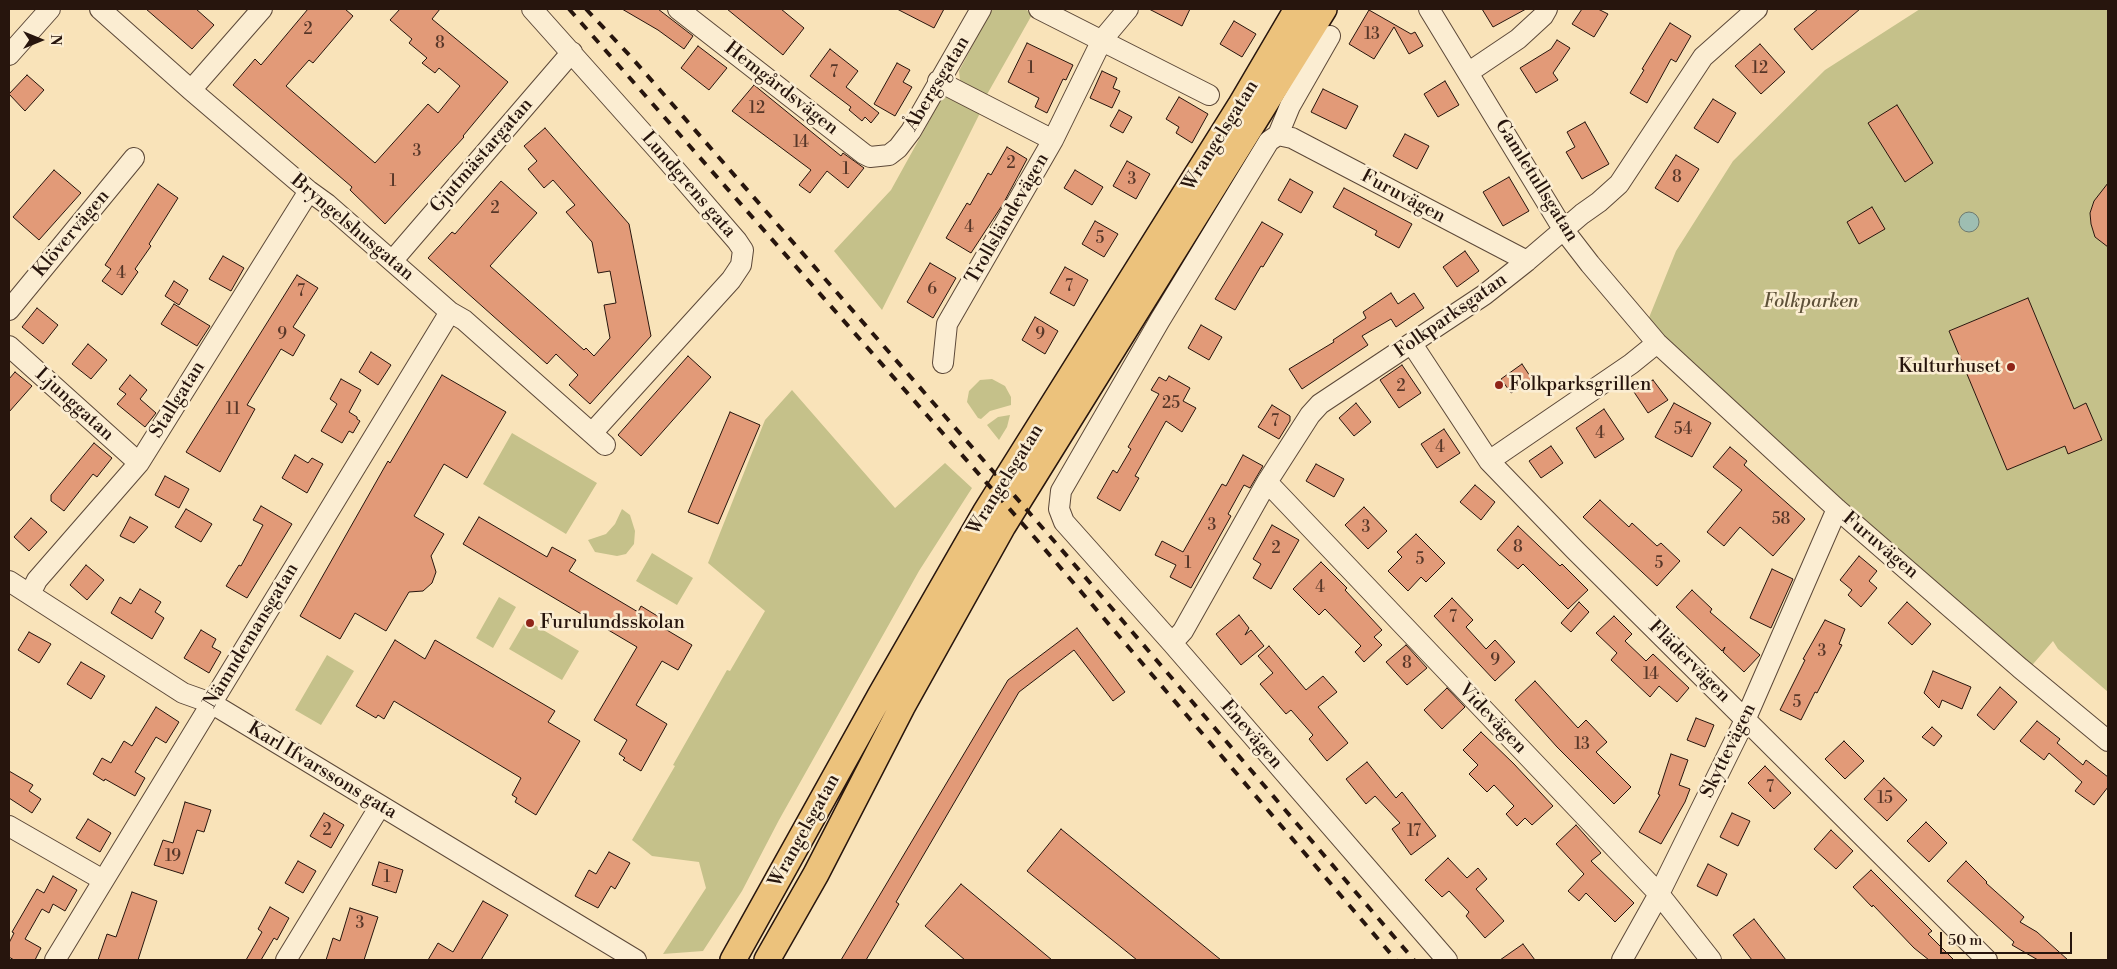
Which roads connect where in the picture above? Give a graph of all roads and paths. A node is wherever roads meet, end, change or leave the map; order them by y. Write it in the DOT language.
graph roads {
  1 [pos="50,9"];
  2 [pos="100,9"];
  3 [pos="262,9"];
  4 [pos="532,9"];
  5 [pos="678,9"];
  6 [pos="981,9"];
  7 [pos="1039,9"];
  8 [pos="1128,9"];
  9 [pos="1297,9"];
  10 [pos="1324,9"];
  11 [pos="1429,9"];
  12 [pos="1547,9"];
  13 [pos="1757,9"];
  14 [pos="1330,36"];
  15 [pos="1102,40"];
  16 [pos="572,52"];
  17 [pos="9,55"];
  18 [pos="1469,72"];
  19 [pos="938,81"];
  20 [pos="191,90"];
  21 [pos="1209,95"];
  22 [pos="1278,135"];
  23 [pos="1053,140"];
  24 [pos="888,155"];
  25 [pos="134,158"];
  26 [pos="309,191"];
  27 [pos="1563,229"];
  28 [pos="393,260"];
  29 [pos="1527,261"];
  30 [pos="9,310"];
  31 [pos="450,312"];
  32 [pos="1657,343"];
  33 [pos="1412,344"];
  34 [pos="9,346"];
  35 [pos="943,363"];
  36 [pos="598,439"];
  37 [pos="1489,461"];
  38 [pos="139,463"];
  39 [pos="1267,482"];
  40 [pos="1837,509"];
  41 [pos="9,581"];
  42 [pos="30,594"];
  43 [pos="1172,643"];
  44 [pos="211,703"];
  45 [pos="1746,718"];
  46 [pos="2108,741"];
  47 [pos="380,806"];
  48 [pos="9,826"];
  49 [pos="103,880"];
  50 [pos="1659,894"];
  51 [pos="55,960"];
  52 [pos="286,960"];
  53 [pos="636,960"];
  54 [pos="733,960"];
  55 [pos="767,960"];
  56 [pos="1446,960"];
  57 [pos="1622,960"];
  58 [pos="1711,960"];
  59 [pos="1987,960"];
  1 -- 17 [label="street"];
  2 -- 20 [label="street, Bryngelshusgatan"];
  3 -- 20 [label="street"];
  4 -- 16 [label="street, Lundgrens gata"];
  5 -- 24 [label="street, Hemgårdsvägen"];
  6 -- 19 [label="street, Åbergsgatan"];
  7 -- 15 [label="street"];
  8 -- 15 [label="street"];
  9 -- 54 [label="main road, Wrangelsgatan"];
  10 -- 55 [label="main road, Wrangelsgatan"];
  11 -- 18 [label="street, Gamletullsgatan"];
  12 -- 18 [label="street"];
  13 -- 27 [label="street, Folkparksgatan"];
  14 -- 22 [label="street"];
  15 -- 21 [label="street"];
  15 -- 23 [label="street"];
  16 -- 28 [label="street, Gjutmästargatan"];
  16 -- 36 [label="street, Lundgrens gata"];
  18 -- 27 [label="street, Gamletullsgatan"];
  19 -- 23 [label="street, Trollsländevägen"];
  19 -- 24 [label="street, Åbergsgatan"];
  20 -- 26 [label="street, Bryngelshusgatan"];
  22 -- 29 [label="street, Furuvägen"];
  22 -- 43 [label="street, Enevägen"];
  23 -- 35 [label="street, Trollsländevägen"];
  25 -- 30 [label="street, Klövervägen"];
  26 -- 28 [label="street, Bryngelshusgatan"];
  26 -- 38 [label="street, Stallgatan"];
  27 -- 29 [label="street, Folkparksgatan"];
  27 -- 32 [label="street, Gamletullsgatan"];
  28 -- 31 [label="street, Bryngelshusgatan"];
  29 -- 33 [label="street, Folkparksgatan"];
  31 -- 36 [label="street, Bryngelshusgatan"];
  31 -- 44 [label="street, Nämndemansgatan"];
  32 -- 37 [label="street"];
  32 -- 40 [label="street, Furuvägen"];
  33 -- 37 [label="street, Flädervägen"];
  33 -- 39 [label="street, Folkparksgatan"];
  34 -- 38 [label="street, Ljunggatan"];
  37 -- 45 [label="street, Flädervägen"];
  38 -- 42 [label="street, Stallgatan"];
  39 -- 43 [label="street, Folkparksgatan"];
  39 -- 50 [label="street, Videvägen"];
  40 -- 45 [label="street, Skyttevägen"];
  40 -- 46 [label="street, Furuvägen"];
  41 -- 42 [label="street, Karl Ifvarssons gata"];
  42 -- 44 [label="street, Karl Ifvarssons gata"];
  43 -- 56 [label="street, Enevägen"];
  44 -- 47 [label="street, Karl Ifvarssons gata"];
  44 -- 49 [label="street, Nämndemansgatan"];
  45 -- 50 [label="street, Skyttevägen"];
  45 -- 59 [label="street, Flädervägen"];
  47 -- 52 [label="street"];
  47 -- 53 [label="street, Karl Ifvarssons gata"];
  48 -- 49 [label="street"];
  49 -- 51 [label="street, Nämndemansgatan"];
  50 -- 57 [label="street, Skyttevägen"];
  50 -- 58 [label="street, Videvägen"];
}
